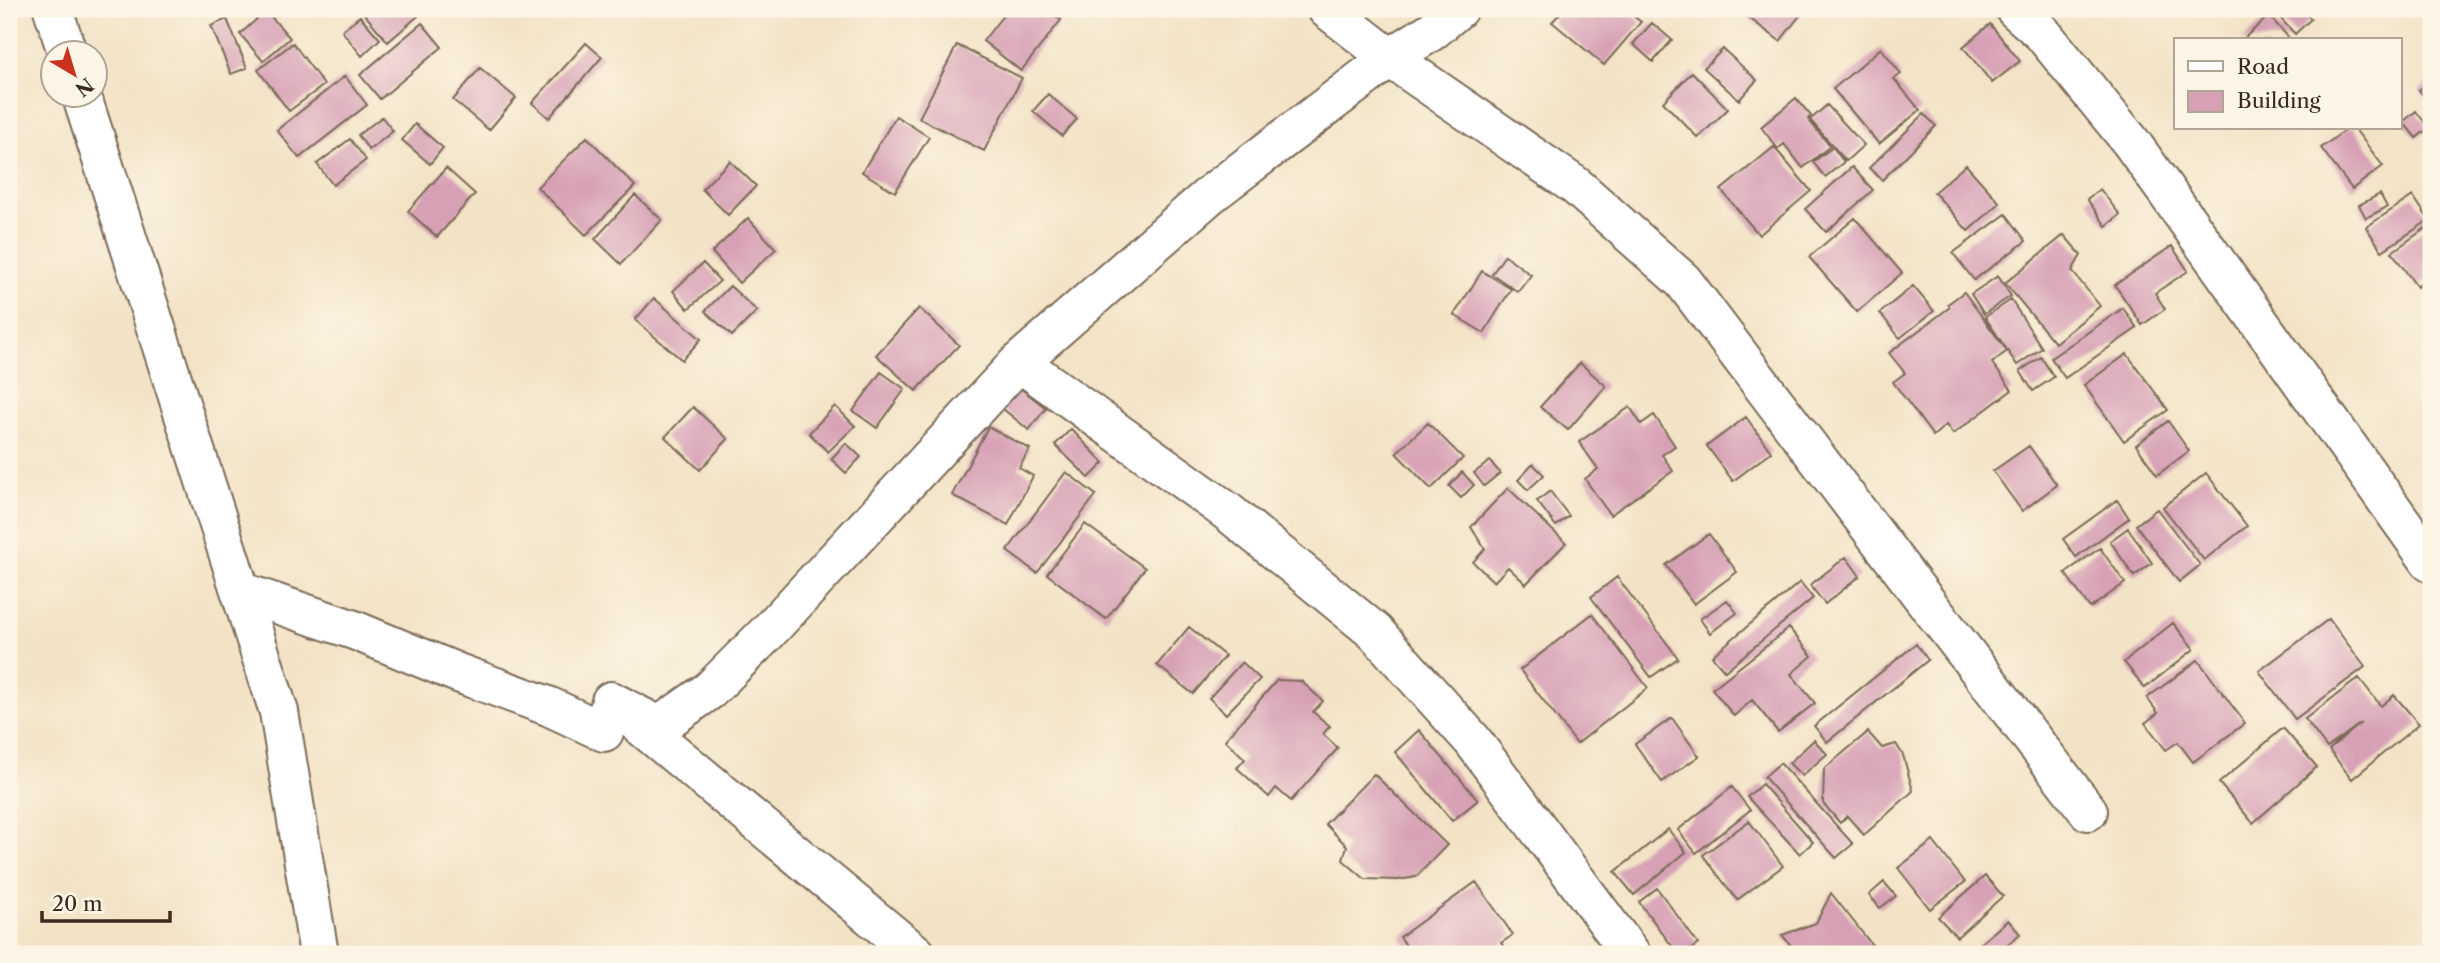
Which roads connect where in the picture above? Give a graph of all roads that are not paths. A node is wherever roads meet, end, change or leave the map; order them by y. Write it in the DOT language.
graph roads {
  1 [pos="53,9"];
  2 [pos="1328,9"];
  3 [pos="1458,9"];
  4 [pos="2015,9"];
  5 [pos="62,38"];
  6 [pos="1390,58"];
  7 [pos="86,108"];
  8 [pos="1019,362"];
  9 [pos="2431,562"];
  10 [pos="242,592"];
  11 [pos="611,701"];
  12 [pos="2088,811"];
  13 [pos="319,954"];
  14 [pos="916,954"];
  15 [pos="1631,954"];
  1 -- 5 [label="main road"];
  2 -- 6 [label="main road"];
  3 -- 6 [label="main road"];
  4 -- 9 [label="main road"];
  6 -- 8 [label="main road"];
  6 -- 12 [label="main road"];
  7 -- 10 [label="main road"];
  8 -- 11 [label="main road"];
  8 -- 15 [label="main road"];
  10 -- 11 [label="main road"];
  10 -- 13 [label="main road"];
  11 -- 14 [label="main road"];
}
